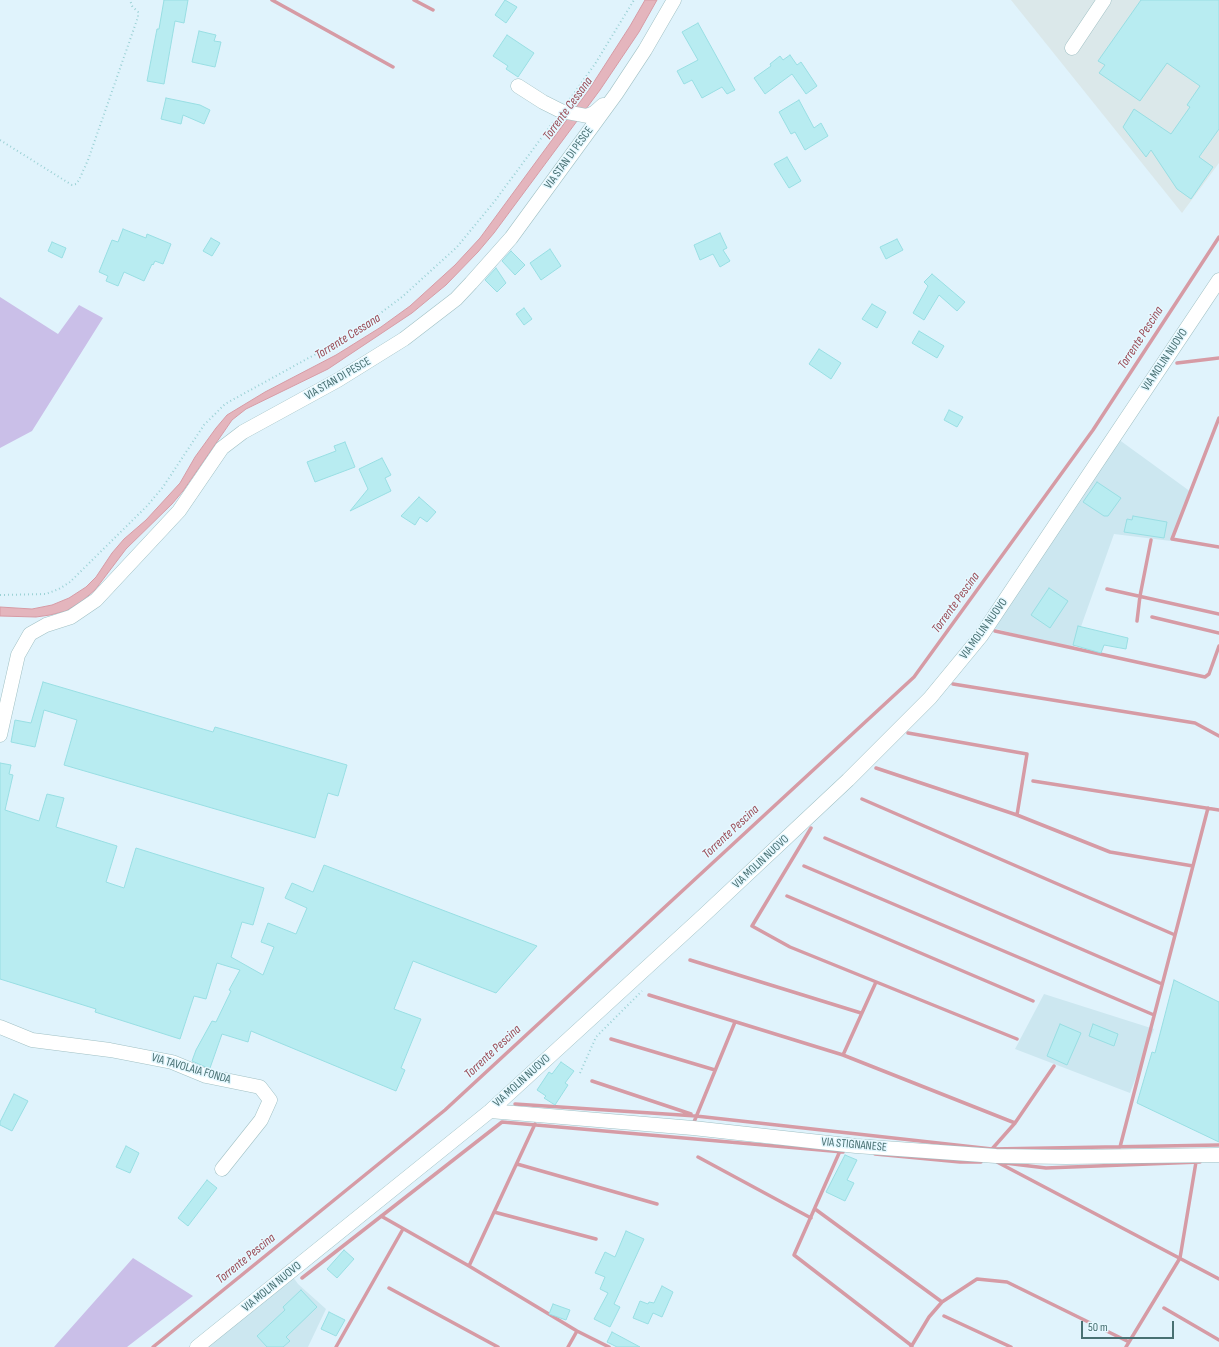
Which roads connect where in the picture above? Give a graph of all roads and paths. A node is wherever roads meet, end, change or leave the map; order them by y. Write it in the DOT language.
graph roads {
  1 [pos="130,0"];
  2 [pos="634,0"];
  3 [pos="674,0"];
  4 [pos="1104,0"];
  5 [pos="1072,48"];
  6 [pos="518,86"];
  7 [pos="616,94"];
  8 [pos="561,111"];
  9 [pos="0,140"];
  10 [pos="1219,280"];
  11 [pos="0,595"];
  12 [pos="0,735"];
  13 [pos="647,986"];
  14 [pos="0,1027"];
  15 [pos="580,1073"];
  16 [pos="490,1110"];
  17 [pos="1219,1155"];
  18 [pos="222,1169"];
  19 [pos="197,1347"];
  1 -- 9 [label="path"];
  2 -- 8 [label="path"];
  3 -- 7 [label="street, VIA STAN DI PESCE"];
  4 -- 5 [label="street"];
  6 -- 8 [label="street"];
  7 -- 8 [label="street"];
  7 -- 12 [label="street, VIA STAN DI PESCE"];
  8 -- 11 [label="path"];
  10 -- 16 [label="street, VIA MOLIN NUOVO"];
  13 -- 15 [label="path"];
  14 -- 18 [label="street, VIA TAVOLAIA FONDA"];
  16 -- 17 [label="street, VIA STIGNANESE"];
  16 -- 19 [label="street, VIA MOLIN NUOVO"];
}
